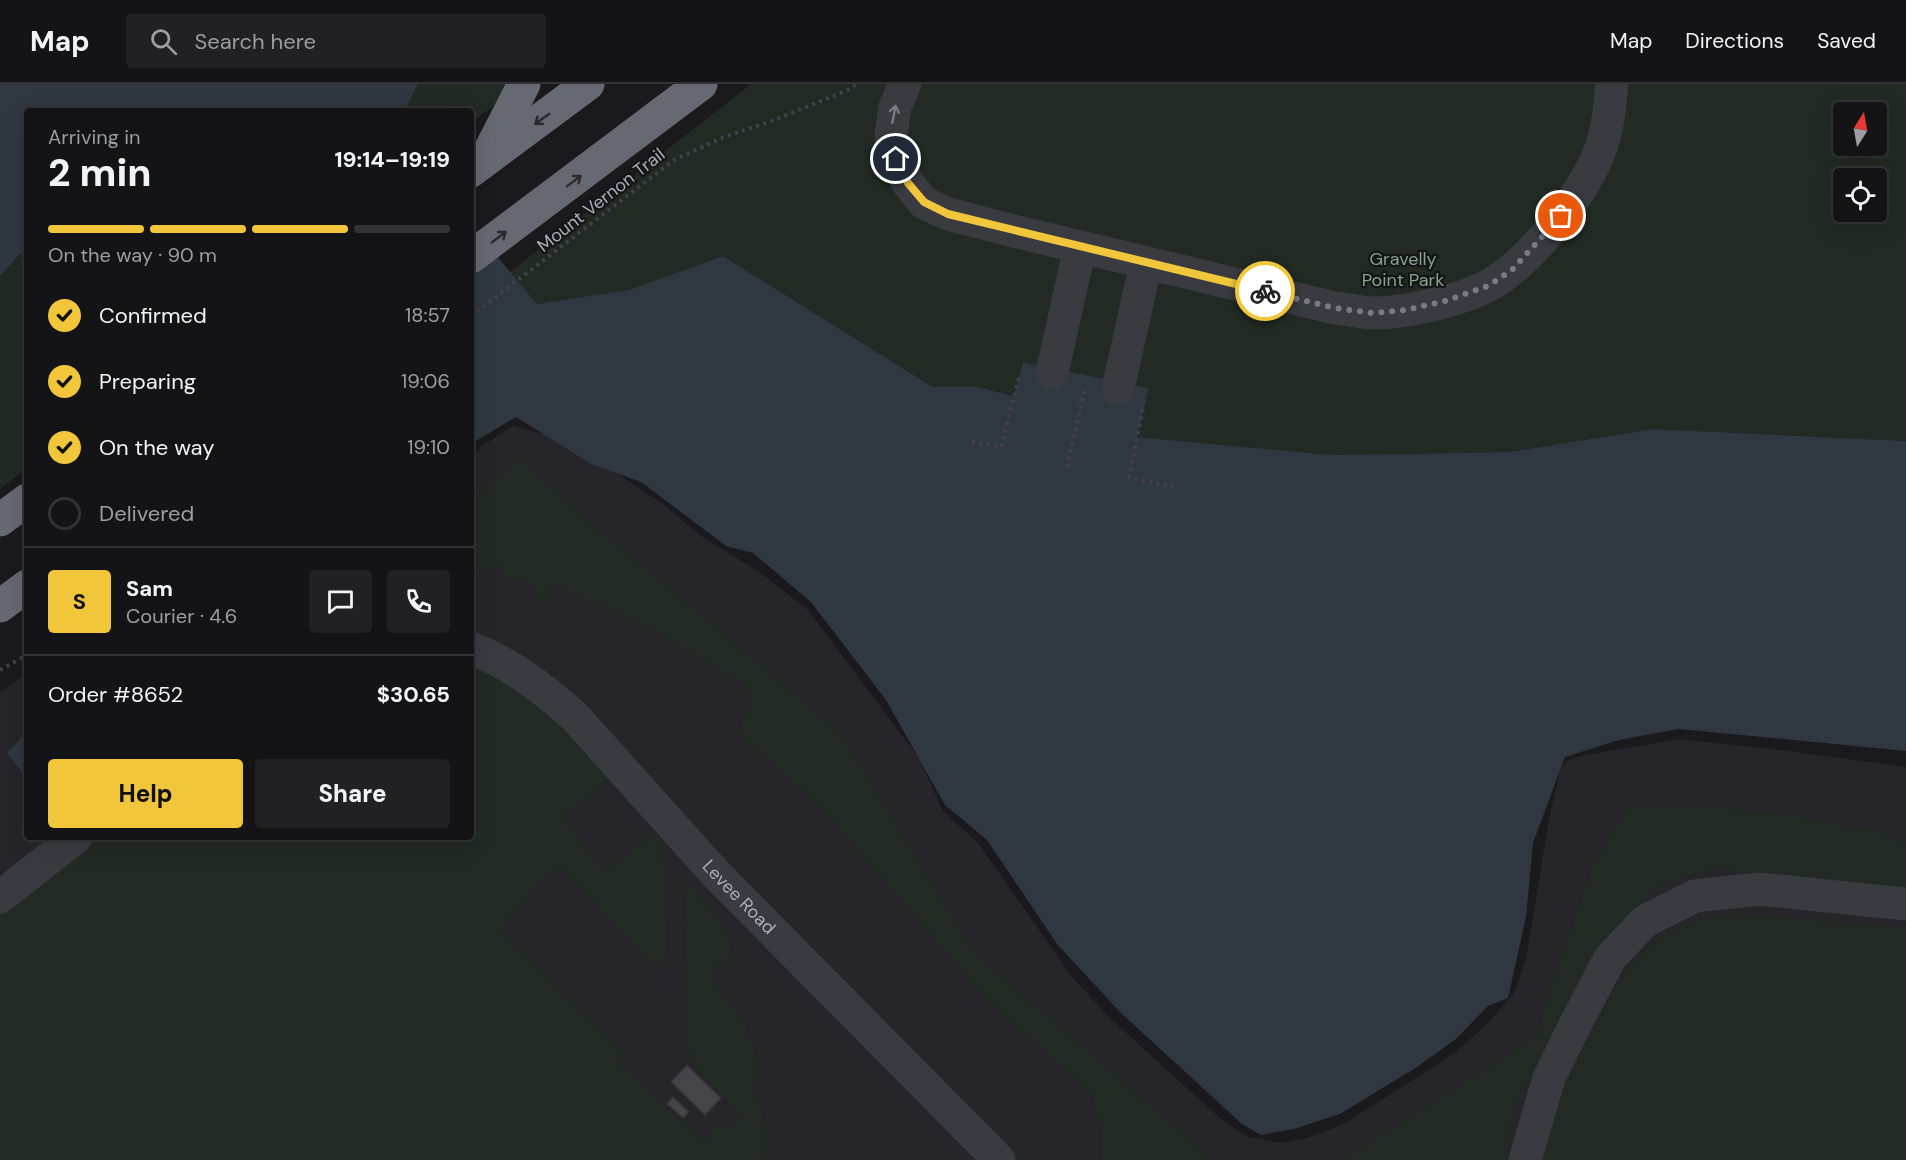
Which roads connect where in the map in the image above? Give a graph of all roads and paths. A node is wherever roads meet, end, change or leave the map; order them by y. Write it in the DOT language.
graph roads {
  1 [pos="524,84"];
  2 [pos="588,84"];
  3 [pos="701,84"];
  4 [pos="857,84"];
  5 [pos="905,84"];
  6 [pos="1612,84"];
  7 [pos="478,166"];
  8 [pos="1080,247"];
  9 [pos="474,255"];
  10 [pos="1146,262"];
  11 [pos="474,314"];
  12 [pos="1036,373"];
  13 [pos="1132,394"];
  14 [pos="972,442"];
  15 [pos="1179,488"];
  16 [pos="24,502"];
  17 [pos="0,520"];
  18 [pos="24,587"];
  19 [pos="0,606"];
  20 [pos="474,649"];
  21 [pos="24,657"];
  22 [pos="0,670"];
  23 [pos="72,840"];
  24 [pos="0,897"];
  25 [pos="1906,904"];
  26 [pos="999,1160"];
  27 [pos="1524,1160"];
  1 -- 7 [label="highway"];
  2 -- 7 [label="highway, one-way"];
  9 -- 3 [label="highway, one-way"];
  4 -- 11 [label="path, Mount Vernon Trail"];
  8 -- 5 [label="lane, one-way"];
  6 -- 10 [label="lane"];
  8 -- 10 [label="lane"];
  8 -- 12 [label="lane"];
  10 -- 13 [label="lane"];
  12 -- 14 [label="path"];
  13 -- 15 [label="path"];
  16 -- 17 [label="highway"];
  18 -- 19 [label="highway"];
  20 -- 26 [label="lane, Levee Road"];
  21 -- 22 [label="path"];
  23 -- 24 [label="lane"];
  25 -- 27 [label="lane"];
}
